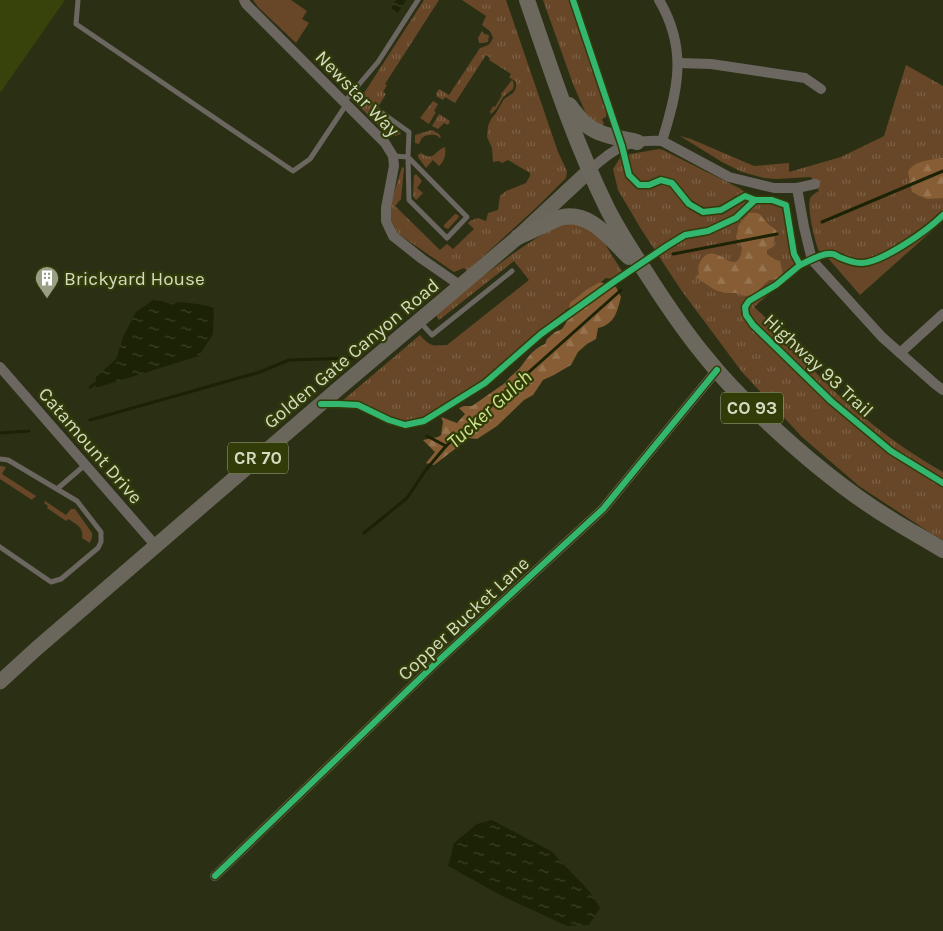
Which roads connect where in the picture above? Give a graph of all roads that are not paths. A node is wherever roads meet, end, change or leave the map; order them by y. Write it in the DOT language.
graph roads {
  1 [pos="78,0"];
  2 [pos="244,0"];
  3 [pos="418,0"];
  4 [pos="527,0"];
  5 [pos="659,0"];
  6 [pos="679,63"];
  7 [pos="821,89"];
  8 [pos="560,95"];
  9 [pos="346,103"];
  10 [pos="378,110"];
  11 [pos="662,141"];
  12 [pos="637,142"];
  13 [pos="393,156"];
  14 [pos="408,158"];
  15 [pos="590,170"];
  16 [pos="815,184"];
  17 [pos="797,188"];
  18 [pos="518,237"];
  19 [pos="512,271"];
  20 [pos="651,281"];
  21 [pos="462,286"];
  22 [pos="943,314"];
  23 [pos="419,322"];
  24 [pos="900,353"];
  25 [pos="0,367"];
  26 [pos="717,370"];
  27 [pos="943,390"];
  28 [pos="0,460"];
  29 [pos="85,465"];
  30 [pos="58,489"];
  31 [pos="156,546"];
  32 [pos="0,548"];
  33 [pos="943,550"];
  34 [pos="0,682"];
  35 [pos="215,876"];
  1 -- 9 [label="lane"];
  2 -- 9 [label="street, Newstar Way"];
  3 -- 9 [label="lane"];
  4 -- 8 [label="highway, CO 93"];
  5 -- 6 [label="street"];
  6 -- 7 [label="street"];
  6 -- 11 [label="street"];
  8 -- 12 [label="highway"];
  8 -- 15 [label="highway, CO 93"];
  9 -- 13 [label="street, Newstar Way"];
  10 -- 14 [label="lane"];
  11 -- 12 [label="street"];
  11 -- 17 [label="street"];
  12 -- 15 [label="street"];
  13 -- 14 [label="lane"];
  13 -- 21 [label="street, Newstar Way"];
  14 -- 14 [label="lane"];
  15 -- 18 [label="main road, Golden Gate Canyon Road / CR 70"];
  15 -- 20 [label="highway, CO 93"];
  16 -- 17 [label="street"];
  17 -- 24 [label="street"];
  18 -- 20 [label="highway"];
  18 -- 21 [label="main road, Golden Gate Canyon Road / CR 70"];
  19 -- 23 [label="lane"];
  20 -- 26 [label="highway, CO 93"];
  21 -- 23 [label="main road, Golden Gate Canyon Road / CR 70"];
  22 -- 24 [label="street"];
  23 -- 31 [label="main road, Golden Gate Canyon Road / CR 70"];
  24 -- 27 [label="street"];
  25 -- 29 [label="street, Catamount Drive"];
  26 -- 33 [label="highway, CO 93"];
  26 -- 35 [label="street, Copper Bucket Lane"];
  28 -- 30 [label="lane"];
  29 -- 30 [label="lane"];
  29 -- 31 [label="street, Catamount Drive"];
  30 -- 32 [label="lane"];
  31 -- 34 [label="main road, Golden Gate Canyon Road / CR 70"];
}
